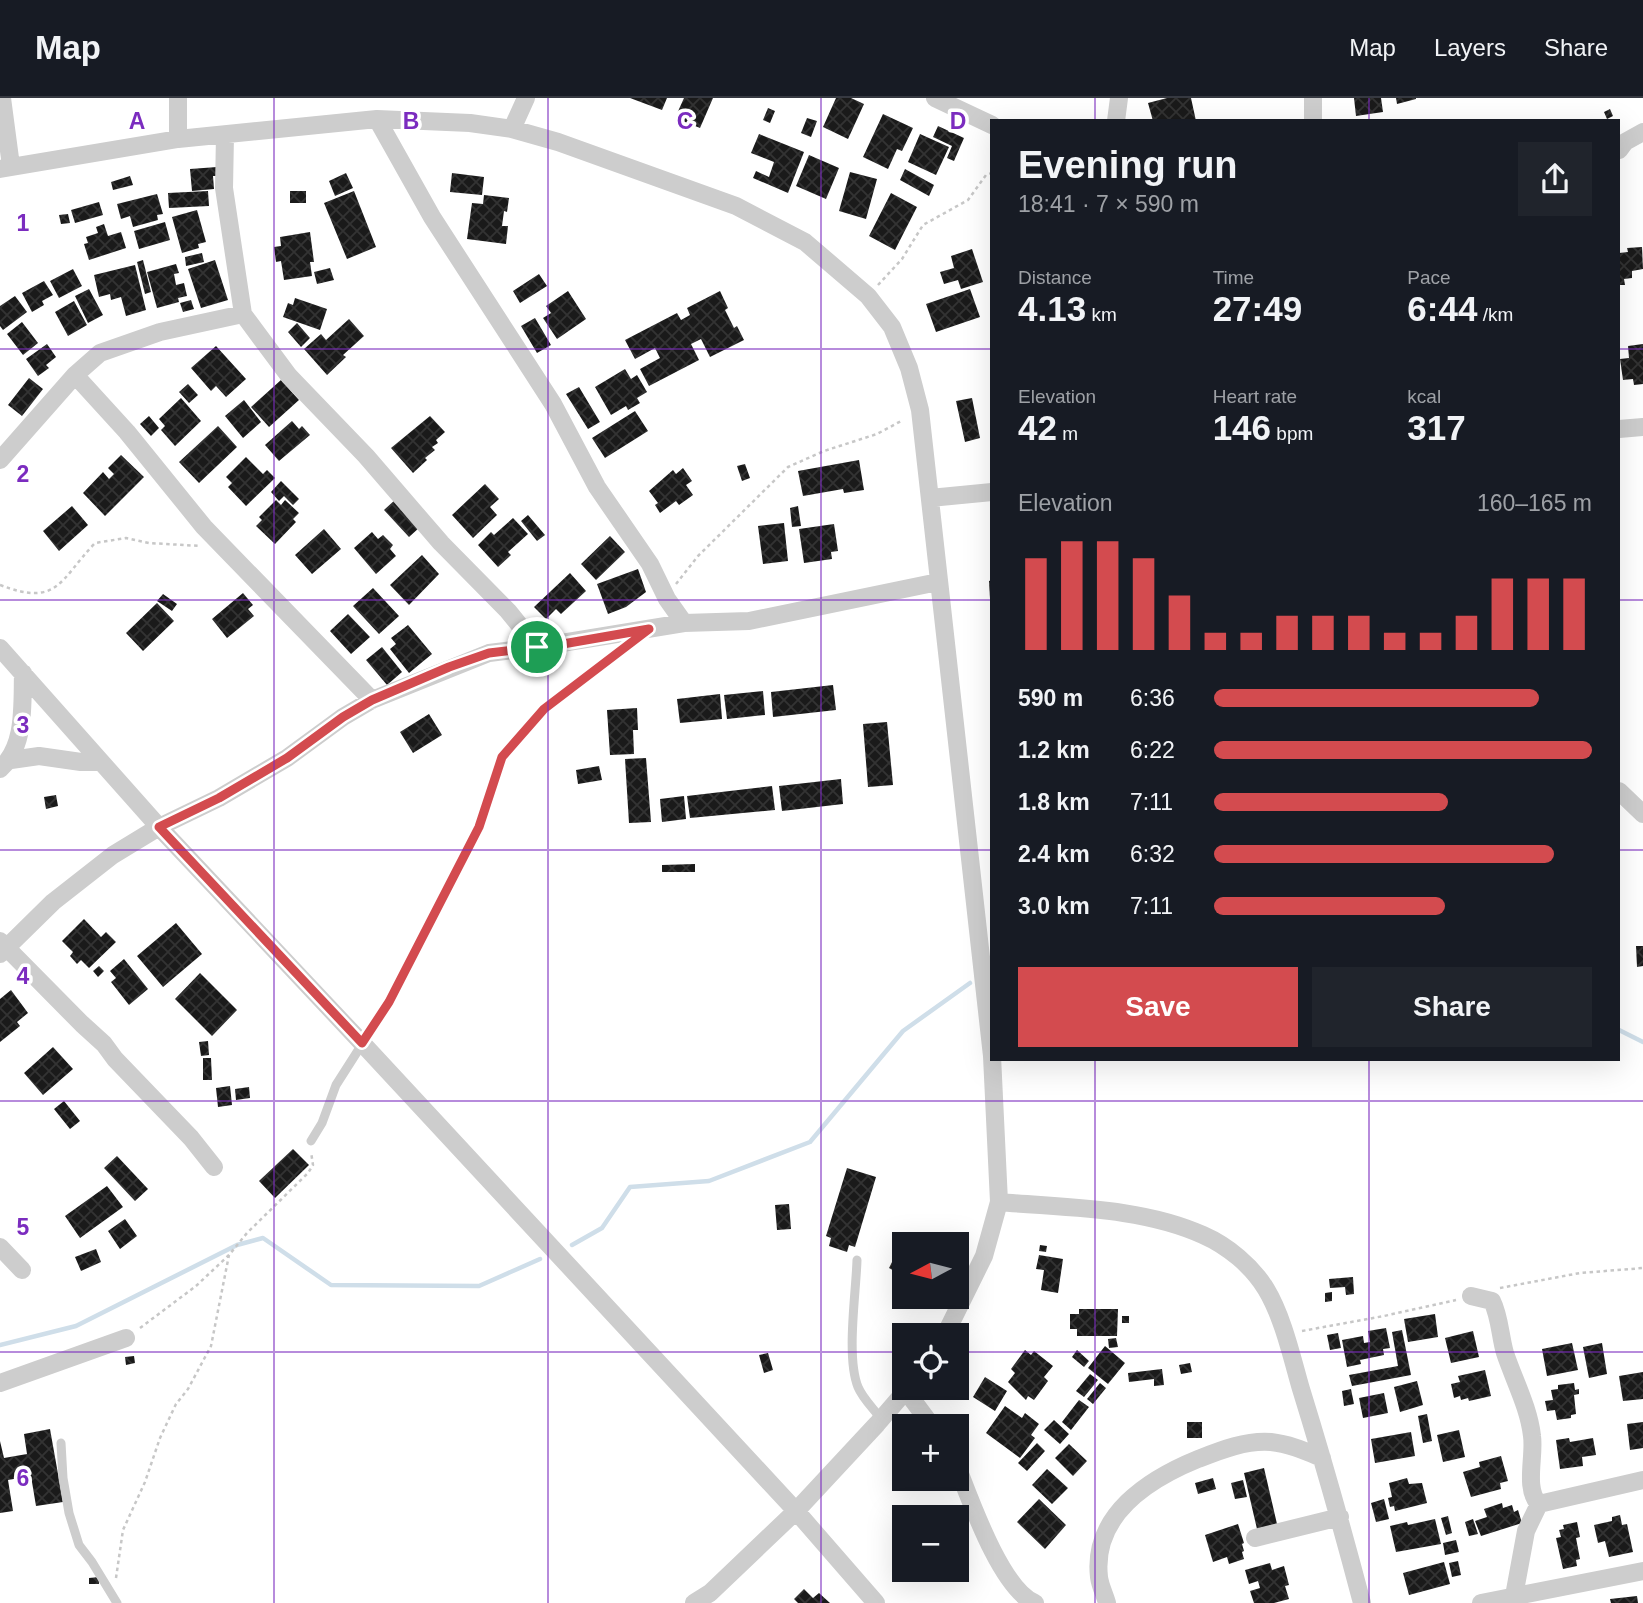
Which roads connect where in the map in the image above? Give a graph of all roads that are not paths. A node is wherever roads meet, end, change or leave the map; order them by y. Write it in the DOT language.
graph roads {
  1 [pos="2,98"];
  2 [pos="178,98"];
  3 [pos="526,98"];
  4 [pos="935,98"];
  5 [pos="1119,98"];
  6 [pos="1313,98"];
  7 [pos="377,119"];
  8 [pos="1116,119"];
  9 [pos="1313,119"];
  10 [pos="990,124"];
  11 [pos="512,130"];
  12 [pos="1643,132"];
  13 [pos="225,135"];
  14 [pos="178,139"];
  15 [pos="1620,149"];
  16 [pos="5,167"];
  17 [pos="243,314"];
  18 [pos="75,375"];
  19 [pos="1643,427"];
  20 [pos="1620,429"];
  21 [pos="0,460"];
  22 [pos="990,492"];
  23 [pos="930,498"];
  24 [pos="938,582"];
  25 [pos="684,624"];
  26 [pos="649,629"];
  27 [pos="537,647"];
  28 [pos="0,648"];
  29 [pos="23,673"];
  30 [pos="372,700"];
  31 [pos="100,762"];
  32 [pos="5,764"];
  33 [pos="1620,793"];
  34 [pos="1643,814"];
  35 [pos="159,827"];
  36 [pos="2,947"];
  37 [pos="990,1038"];
  38 [pos="362,1043"];
  39 [pos="992,1061"];
  40 [pos="311,1141"];
  41 [pos="214,1167"];
  42 [pos="999,1202"];
  43 [pos="0,1247"];
  44 [pos="858,1260"];
  45 [pos="22,1270"];
  46 [pos="1471,1296"];
  47 [pos="951,1323"];
  48 [pos="126,1338"];
  49 [pos="0,1383"];
  50 [pos="897,1400"];
  51 [pos="881,1419"];
  52 [pos="61,1443"];
  53 [pos="1322,1458"];
  54 [pos="1643,1480"];
  55 [pos="966,1491"];
  56 [pos="1539,1504"];
  57 [pos="796,1511"];
  58 [pos="1340,1517"];
  59 [pos="1255,1538"];
  60 [pos="1643,1571"];
  61 [pos="1514,1596"];
  62 [pos="714,1598"];
  63 [pos="116,1601"];
  64 [pos="694,1603"];
  65 [pos="876,1603"];
  66 [pos="1035,1603"];
  67 [pos="1107,1603"];
  68 [pos="1362,1603"];
  69 [pos="1481,1603"];
  1 -- 16 [label="street"];
  2 -- 14 [label="street"];
  3 -- 11 [label="street"];
  4 -- 10 [label="street"];
  5 -- 8 [label="street"];
  6 -- 9 [label="street"];
  7 -- 11 [label="street"];
  7 -- 13 [label="street"];
  7 -- 25 [label="street"];
  11 -- 23 [label="street"];
  12 -- 15 [label="street"];
  13 -- 14 [label="street"];
  13 -- 17 [label="street"];
  14 -- 16 [label="street"];
  17 -- 18 [label="street"];
  17 -- 27 [label="street"];
  18 -- 21 [label="street"];
  18 -- 30 [label="street"];
  19 -- 20 [label="street"];
  22 -- 23 [label="street"];
  23 -- 24 [label="street"];
  24 -- 25 [label="street"];
  24 -- 37 [label="street"];
  25 -- 26 [label="street"];
  26 -- 27 [label="street"];
  26 -- 38 [label="lane"];
  27 -- 30 [label="street"];
  28 -- 29 [label="street"];
  29 -- 31 [label="street"];
  29 -- 32 [label="street"];
  30 -- 35 [label="street"];
  31 -- 32 [label="street"];
  31 -- 35 [label="street"];
  33 -- 34 [label="street"];
  35 -- 36 [label="street"];
  35 -- 38 [label="street"];
  36 -- 41 [label="street"];
  38 -- 40 [label="lane"];
  38 -- 57 [label="street"];
  39 -- 42 [label="street"];
  42 -- 47 [label="street"];
  42 -- 53 [label="street"];
  43 -- 45 [label="street"];
  44 -- 51 [label="lane"];
  46 -- 56 [label="street"];
  48 -- 49 [label="street"];
  50 -- 51 [label="street"];
  51 -- 57 [label="street"];
  52 -- 63 [label="lane"];
  53 -- 58 [label="street"];
  53 -- 67 [label="street"];
  54 -- 56 [label="street"];
  55 -- 66 [label="street"];
  56 -- 61 [label="street"];
  57 -- 62 [label="street"];
  57 -- 65 [label="street"];
  58 -- 59 [label="street"];
  58 -- 68 [label="street"];
  60 -- 61 [label="street"];
  61 -- 69 [label="street"];
  62 -- 64 [label="street"];
}
